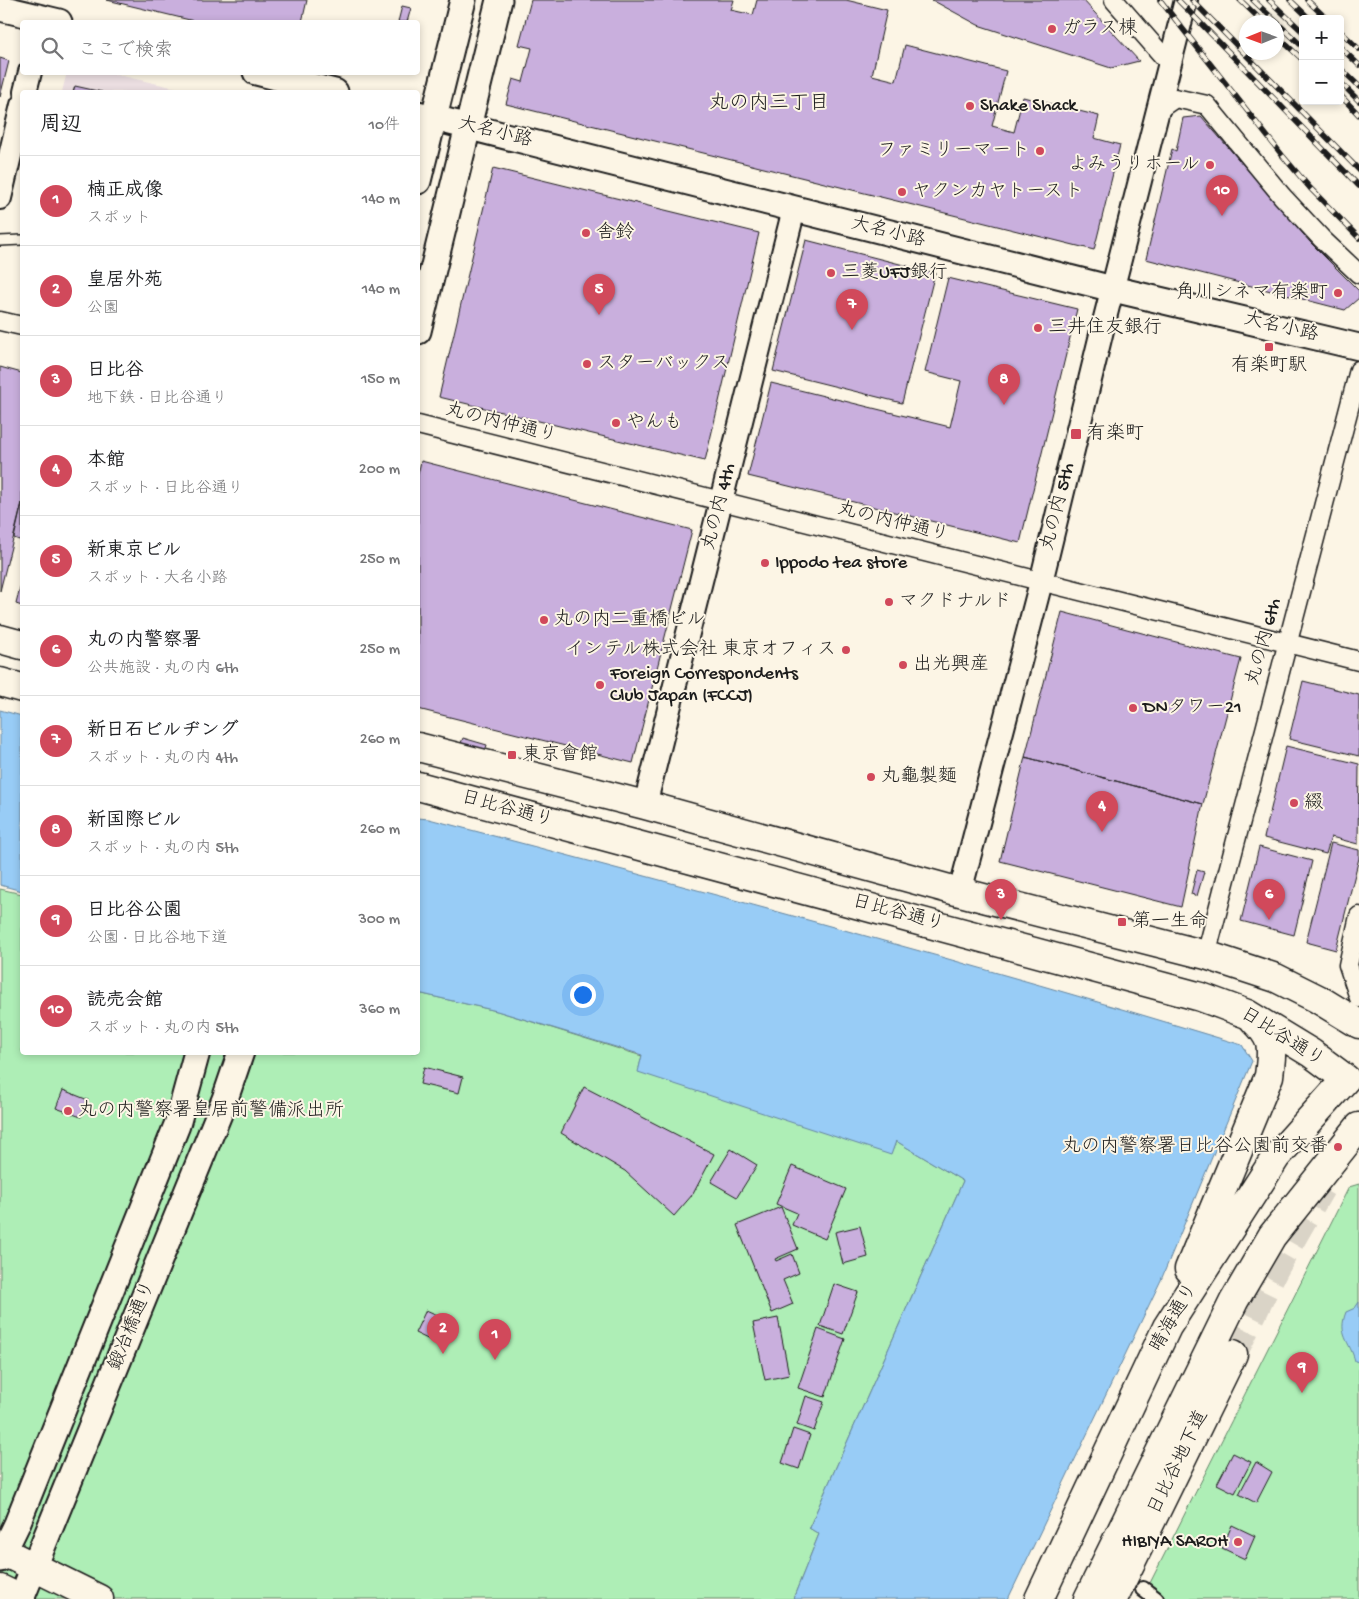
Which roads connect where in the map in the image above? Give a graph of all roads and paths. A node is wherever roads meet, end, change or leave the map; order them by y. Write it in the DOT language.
graph roads {
  1 [pos="463,0"];
  2 [pos="499,0"];
  3 [pos="1114,0"];
  4 [pos="1186,0"];
  5 [pos="0,8"];
  6 [pos="44,20"];
  7 [pos="1169,63"];
  8 [pos="29,75"];
  9 [pos="268,75"];
  10 [pos="26,90"];
  11 [pos="327,90"];
  12 [pos="425,116"];
  13 [pos="20,120"];
  14 [pos="1155,120"];
  15 [pos="468,126"];
  16 [pos="420,162"];
  17 [pos="0,198"];
  18 [pos="794,209"];
  19 [pos="20,240"];
  20 [pos="0,241"];
  21 [pos="1359,274"];
  22 [pos="1113,289"];
  23 [pos="0,321"];
  24 [pos="420,323"];
  25 [pos="20,326"];
  26 [pos="1359,347"];
  27 [pos="1359,370"];
  28 [pos="420,426"];
  29 [pos="721,501"];
  30 [pos="1042,582"];
  31 [pos="0,639"];
  32 [pos="1286,643"];
  33 [pos="20,644"];
  34 [pos="1359,662"];
  35 [pos="0,682"];
  36 [pos="20,687"];
  37 [pos="420,748"];
  38 [pos="420,787"];
  39 [pos="645,806"];
  40 [pos="960,892"];
  41 [pos="1359,916"];
  42 [pos="1206,955"];
  43 [pos="1359,998"];
  44 [pos="1247,1014"];
  45 [pos="1359,1024"];
  46 [pos="196,1055"];
  47 [pos="240,1055"];
  48 [pos="1355,1079"];
  49 [pos="1359,1127"];
  50 [pos="1167,1327"];
  51 [pos="1233,1354"];
  52 [pos="1,1553"];
  53 [pos="34,1566"];
  54 [pos="0,1589"];
  55 [pos="1143,1589"];
  56 [pos="21,1599"];
  57 [pos="99,1599"];
  58 [pos="1039,1599"];
  59 [pos="1088,1599"];
  60 [pos="1113,1599"];
  61 [pos="1156,1599"];
  1 -- 12 [label="main road"];
  2 -- 15 [label="main road"];
  3 -- 7 [label="street"];
  4 -- 7 [label="street, 丸の内 5th"];
  5 -- 6 [label="main road"];
  7 -- 14 [label="street, 丸の内 5th"];
  8 -- 10 [label="street"];
  9 -- 11 [label="main road"];
  12 -- 15 [label="main road, 大名小路"];
  12 -- 16 [label="main road"];
  13 -- 17 [label="street"];
  14 -- 21 [label="street"];
  14 -- 22 [label="street, 丸の内 5th"];
  15 -- 18 [label="main road, 大名小路"];
  15 -- 24 [label="main road"];
  18 -- 22 [label="main road, 大名小路"];
  18 -- 29 [label="street, 丸の内 4th"];
  19 -- 20 [label="lane"];
  22 -- 26 [label="main road, 大名小路"];
  22 -- 30 [label="street, 丸の内 5th"];
  23 -- 25 [label="street"];
  27 -- 32 [label="street, 丸の内 6th"];
  28 -- 29 [label="street, 丸の内仲通り"];
  29 -- 30 [label="street, 丸の内仲通り"];
  29 -- 39 [label="street, 丸の内 4th"];
  30 -- 32 [label="street, 丸の内仲通り"];
  30 -- 40 [label="street, 丸の内 5th"];
  31 -- 33 [label="main road"];
  32 -- 34 [label="street, 丸の内仲通り"];
  32 -- 42 [label="street, 丸の内 6th"];
  35 -- 36 [label="main road"];
  37 -- 39 [label="main road, 日比谷通り"];
  38 -- 44 [label="main road, 日比谷通り"];
  39 -- 40 [label="main road, 日比谷通り"];
  40 -- 42 [label="main road, 日比谷通り"];
  41 -- 43 [label="street"];
  42 -- 45 [label="main road, 日比谷通り"];
  44 -- 48 [label="main road, 日比谷通り"];
  44 -- 50 [label="main road"];
  46 -- 52 [label="main road, 鍛冶橋通り"];
  47 -- 53 [label="main road, 鍛冶橋通り"];
  48 -- 50 [label="main road, 晴海通り"];
  49 -- 59 [label="main road"];
  50 -- 58 [label="main road, 晴海通り"];
  51 -- 60 [label="main road, 日比谷地下道"];
  52 -- 53 [label="main road"];
  53 -- 56 [label="main road, 鍛冶橋通り"];
  53 -- 57 [label="main road"];
  54 -- 56 [label="main road"];
  55 -- 61 [label="street"];
}
